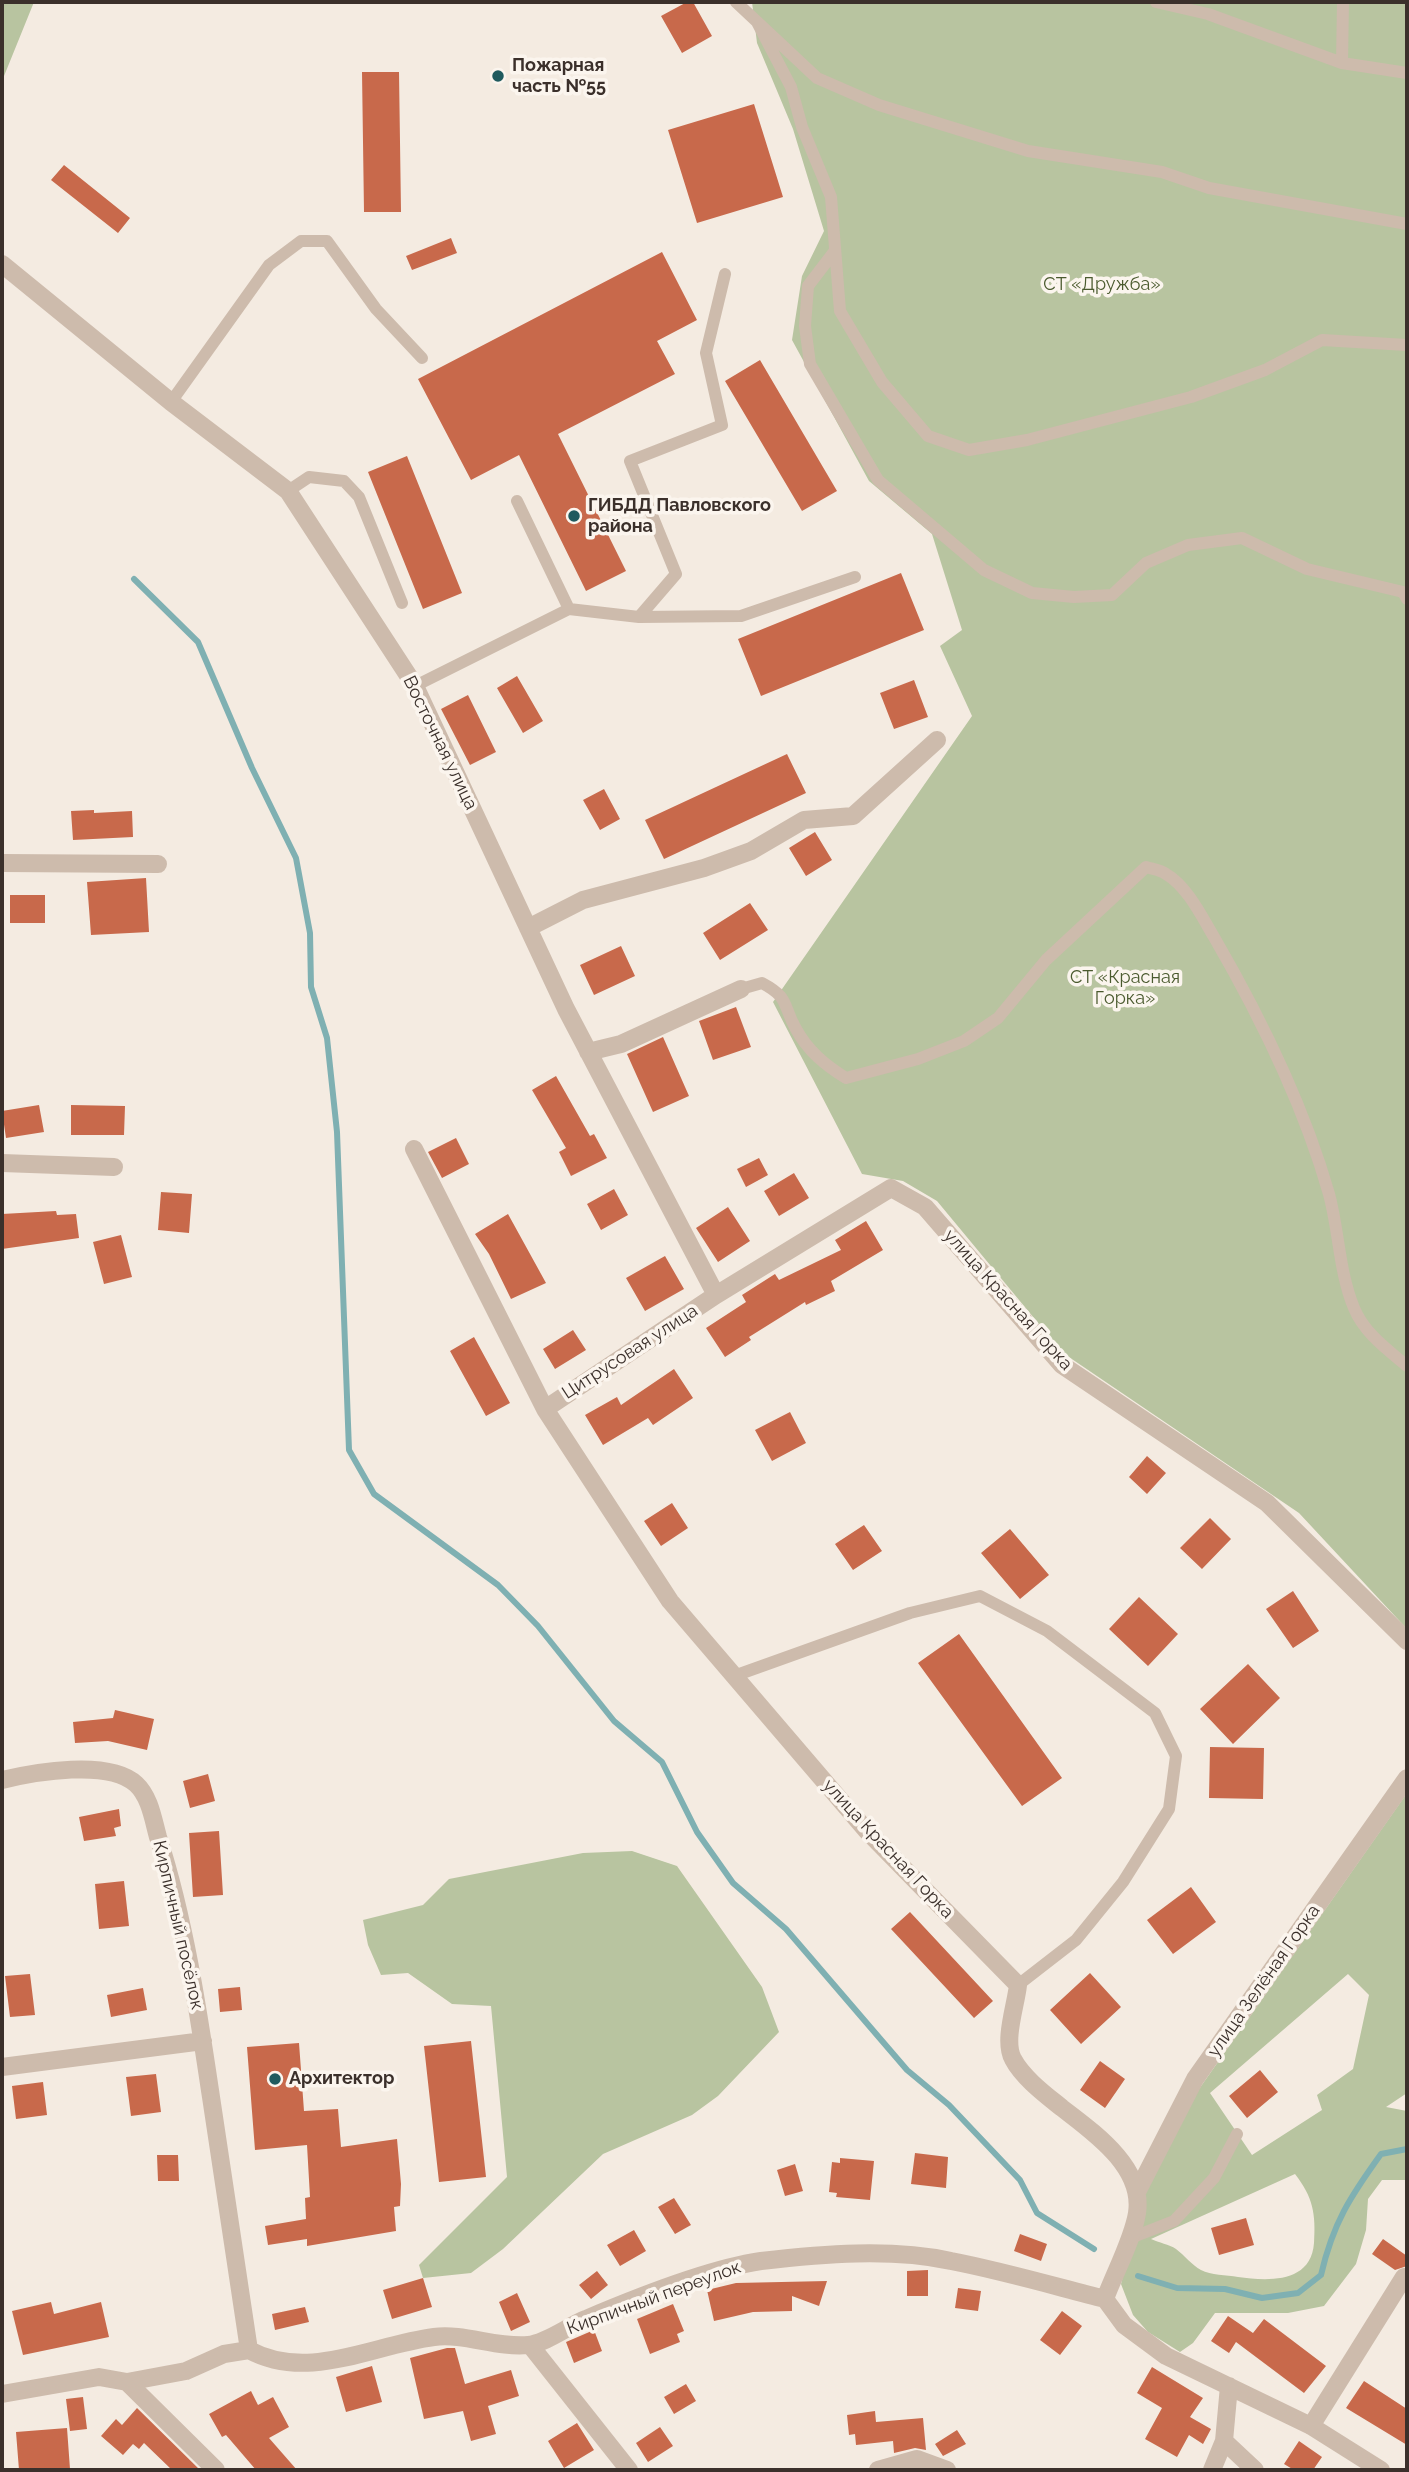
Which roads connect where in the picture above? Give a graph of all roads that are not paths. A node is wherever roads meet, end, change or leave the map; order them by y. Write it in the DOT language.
graph roads {
  1 [pos="736,2"];
  2 [pos="1156,2"];
  3 [pos="1343,2"];
  4 [pos="757,22"];
  5 [pos="1342,63"];
  6 [pos="1407,73"];
  7 [pos="1407,224"];
  8 [pos="834,252"];
  9 [pos="2,264"];
  10 [pos="724,274"];
  11 [pos="1407,345"];
  12 [pos="422,358"];
  13 [pos="171,402"];
  14 [pos="288,491"];
  15 [pos="517,502"];
  16 [pos="855,578"];
  17 [pos="1407,599"];
  18 [pos="402,603"];
  19 [pos="569,609"];
  20 [pos="639,617"];
  21 [pos="415,686"];
  22 [pos="937,740"];
  23 [pos="2,863"];
  24 [pos="158,864"];
  25 [pos="528,928"];
  26 [pos="741,989"];
  27 [pos="588,1052"];
  28 [pos="414,1149"];
  29 [pos="2,1163"];
  30 [pos="114,1167"];
  31 [pos="891,1188"];
  32 [pos="716,1295"];
  33 [pos="1407,1366"];
  34 [pos="545,1409"];
  35 [pos="1407,1641"];
  36 [pos="734,1676"];
  37 [pos="1407,1779"];
  38 [pos="2,1780"];
  39 [pos="1018,1985"];
  40 [pos="203,2041"];
  41 [pos="2,2067"];
  42 [pos="1237,2134"];
  43 [pos="1137,2192"];
  44 [pos="1128,2239"];
  45 [pos="1407,2279"];
  46 [pos="1105,2299"];
  47 [pos="530,2345"];
  48 [pos="249,2350"];
  49 [pos="127,2382"];
  50 [pos="1228,2386"];
  51 [pos="2,2394"];
  52 [pos="1311,2426"];
  53 [pos="1224,2441"];
  54 [pos="216,2470"];
  55 [pos="629,2470"];
  56 [pos="878,2470"];
  57 [pos="947,2470"];
  58 [pos="1212,2470"];
  59 [pos="1255,2470"];
  60 [pos="1381,2470"];
  1 -- 4 [label="lane"];
  2 -- 5 [label="lane"];
  3 -- 5 [label="lane"];
  4 -- 7 [label="lane"];
  4 -- 8 [label="lane"];
  5 -- 6 [label="lane"];
  8 -- 11 [label="lane"];
  8 -- 17 [label="lane"];
  9 -- 13 [label="street, Восточная улица"];
  10 -- 20 [label="lane"];
  12 -- 13 [label="lane"];
  13 -- 14 [label="street, Восточная улица"];
  14 -- 18 [label="lane"];
  14 -- 21 [label="street, Восточная улица"];
  15 -- 19 [label="lane"];
  16 -- 20 [label="lane"];
  19 -- 20 [label="lane"];
  19 -- 21 [label="lane"];
  21 -- 25 [label="street, Восточная улица"];
  22 -- 25 [label="street"];
  23 -- 24 [label="street"];
  25 -- 27 [label="street, Восточная улица"];
  26 -- 27 [label="street"];
  26 -- 33 [label="lane"];
  27 -- 32 [label="street, Восточная улица"];
  28 -- 34 [label="street, Цитрусовая улица"];
  29 -- 30 [label="street"];
  31 -- 32 [label="street, Цитрусовая улица"];
  31 -- 35 [label="street, улица Красная Горка"];
  32 -- 34 [label="street, Цитрусовая улица"];
  34 -- 36 [label="street, улица Красная Горка"];
  36 -- 39 [label="street, улица Красная Горка"];
  36 -- 39 [label="lane"];
  37 -- 43 [label="street, улица Зелёная Горка"];
  38 -- 40 [label="street, Кирпичный посёлок"];
  39 -- 43 [label="street"];
  40 -- 41 [label="street"];
  40 -- 48 [label="street, Кирпичный посёлок"];
  42 -- 44 [label="lane"];
  43 -- 44 [label="street"];
  44 -- 46 [label="street"];
  45 -- 52 [label="street"];
  46 -- 47 [label="street, Кирпичный переулок"];
  46 -- 50 [label="street"];
  47 -- 48 [label="street, Кирпичный переулок"];
  47 -- 55 [label="street"];
  48 -- 49 [label="street"];
  49 -- 51 [label="street"];
  49 -- 54 [label="street"];
  50 -- 52 [label="street"];
  50 -- 53 [label="street"];
  52 -- 60 [label="street"];
  53 -- 58 [label="street"];
  53 -- 59 [label="street"];
  56 -- 57 [label="street"];
}
